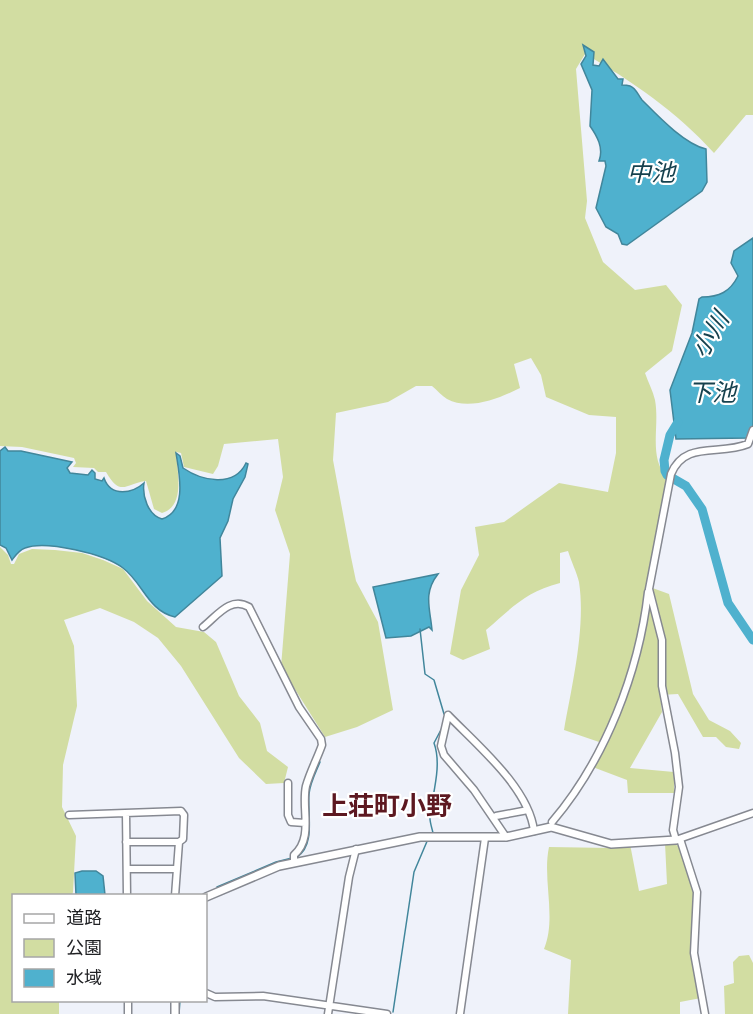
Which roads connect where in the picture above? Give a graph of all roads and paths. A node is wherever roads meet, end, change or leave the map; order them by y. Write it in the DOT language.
graph roads {
  1 [pos="753,430"];
  2 [pos="649,589"];
  3 [pos="203,627"];
  4 [pos="442,753"];
  5 [pos="288,783"];
  6 [pos="528,810"];
  7 [pos="126,813"];
  8 [pos="753,813"];
  9 [pos="69,815"];
  10 [pos="496,816"];
  11 [pos="552,822"];
  12 [pos="305,823"];
  13 [pos="534,831"];
  14 [pos="504,834"];
  15 [pos="485,838"];
  16 [pos="678,839"];
  17 [pos="126,842"];
  18 [pos="179,842"];
  19 [pos="356,849"];
  20 [pos="294,862"];
  21 [pos="127,869"];
  22 [pos="177,869"];
  23 [pos="127,894"];
  24 [pos="176,894"];
  25 [pos="207,897"];
  26 [pos="207,994"];
  27 [pos="329,1006"];
  28 [pos="328,1014"];
  29 [pos="387,1014"];
  30 [pos="460,1014"];
  31 [pos="705,1014"];
  1 -- 2 [label="street"];
  2 -- 11 [label="street"];
  2 -- 16 [label="street"];
  3 -- 12 [label="street"];
  4 -- 6 [label="street"];
  4 -- 10 [label="street"];
  4 -- 14 [label="street"];
  5 -- 12 [label="street"];
  6 -- 10 [label="street"];
  6 -- 13 [label="street"];
  7 -- 9 [label="street"];
  7 -- 17 [label="street"];
  7 -- 18 [label="street"];
  8 -- 16 [label="street"];
  10 -- 14 [label="street"];
  12 -- 20 [label="street"];
  13 -- 14 [label="street"];
  13 -- 16 [label="street"];
  14 -- 15 [label="street"];
  15 -- 19 [label="street"];
  15 -- 30 [label="street"];
  16 -- 31 [label="street"];
  17 -- 18 [label="street"];
  17 -- 21 [label="street"];
  18 -- 22 [label="street"];
  19 -- 20 [label="street"];
  19 -- 27 [label="street"];
  20 -- 25 [label="street"];
  21 -- 22 [label="street"];
  21 -- 23 [label="street"];
  22 -- 24 [label="street"];
  26 -- 27 [label="street"];
  27 -- 28 [label="street"];
  27 -- 29 [label="street"];
}
